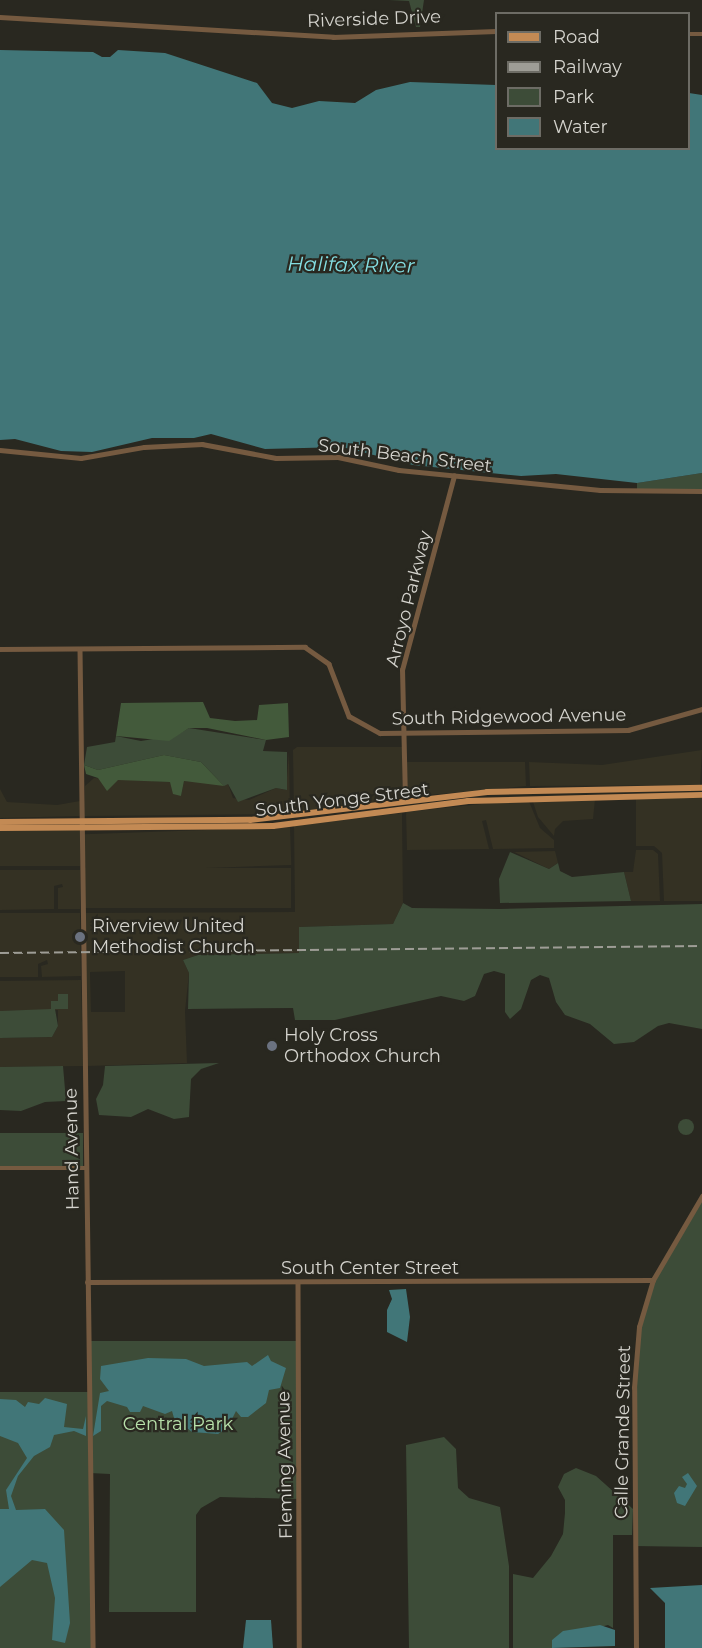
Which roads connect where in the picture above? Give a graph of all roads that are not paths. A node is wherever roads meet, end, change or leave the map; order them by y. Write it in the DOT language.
graph roads {
  1 [pos="0,17"];
  2 [pos="495,31"];
  3 [pos="0,450"];
  4 [pos="454,476"];
  5 [pos="702,491"];
  6 [pos="80,649"];
  7 [pos="0,650"];
  8 [pos="702,709"];
  9 [pos="404,733"];
  10 [pos="645,789"];
  11 [pos="702,789"];
  12 [pos="616,793"];
  13 [pos="702,795"];
  14 [pos="636,796"];
  15 [pos="404,805"];
  16 [pos="188,821"];
  17 [pos="0,822"];
  18 [pos="82,825"];
  19 [pos="0,828"];
  20 [pos="162,828"];
  21 [pos="0,1168"];
  22 [pos="86,1168"];
  23 [pos="702,1196"];
  24 [pos="653,1280"];
  25 [pos="87,1282"];
  26 [pos="298,1282"];
  27 [pos="93,1648"];
  28 [pos="299,1648"];
  29 [pos="636,1648"];
  1 -- 2 [label="street, Riverside Drive"];
  3 -- 4 [label="street, South Beach Street"];
  4 -- 5 [label="street, South Beach Street"];
  4 -- 9 [label="street, Arroyo Parkway"];
  6 -- 7 [label="street, South Ridgewood Avenue"];
  6 -- 9 [label="street, South Ridgewood Avenue"];
  6 -- 18 [label="street, Hand Avenue"];
  8 -- 9 [label="street, South Ridgewood Avenue"];
  9 -- 15 [label="street, Arroyo Parkway"];
  10 -- 11 [label="main road"];
  10 -- 12 [label="main road"];
  10 -- 14 [label="main road"];
  12 -- 14 [label="main road"];
  12 -- 15 [label="main road, South Yonge Street"];
  12 -- 15 [label="main road, South Yonge Street"];
  13 -- 14 [label="main road"];
  15 -- 16 [label="main road, South Yonge Street"];
  15 -- 20 [label="main road, South Yonge Street"];
  16 -- 18 [label="main road, South Yonge Street"];
  16 -- 20 [label="main road"];
  17 -- 18 [label="main road, South Yonge Street"];
  18 -- 19 [label="main road, South Yonge Street"];
  18 -- 20 [label="main road, South Yonge Street"];
  18 -- 22 [label="street, Hand Avenue"];
  21 -- 22 [label="street"];
  22 -- 25 [label="street, Hand Avenue"];
  23 -- 24 [label="street, Calle Grande Street"];
  24 -- 26 [label="street, South Center Street"];
  24 -- 29 [label="street, Calle Grande Street"];
  25 -- 26 [label="street, South Center Street"];
  25 -- 27 [label="street, Hand Avenue"];
  26 -- 28 [label="street, Fleming Avenue"];
}
